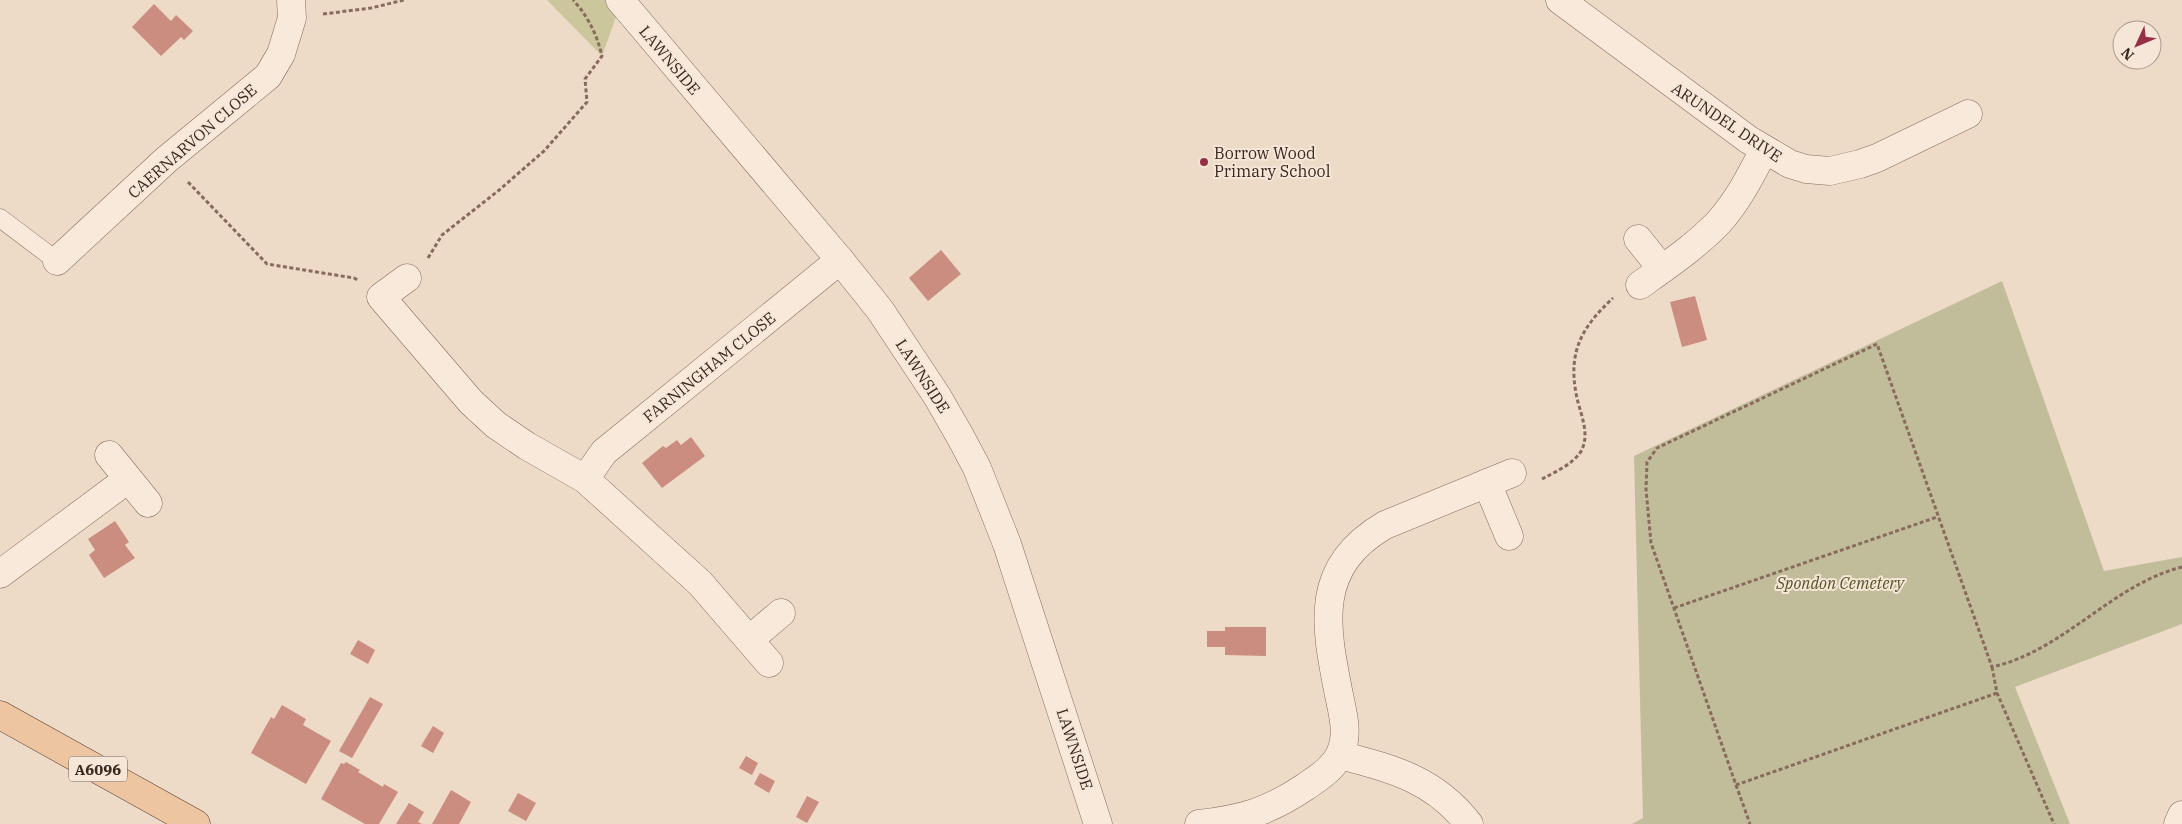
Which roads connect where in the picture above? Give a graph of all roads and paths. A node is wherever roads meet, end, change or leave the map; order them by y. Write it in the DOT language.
graph roads {
  1 [pos="404,0"];
  2 [pos="573,0"];
  3 [pos="620,0"];
  4 [pos="1560,0"];
  5 [pos="292,9"];
  6 [pos="1968,114"];
  7 [pos="1764,150"];
  8 [pos="166,160"];
  9 [pos="0,218"];
  10 [pos="1638,239"];
  11 [pos="840,260"];
  12 [pos="57,261"];
  13 [pos="1662,269"];
  14 [pos="407,278"];
  15 [pos="1640,285"];
  16 [pos="381,297"];
  17 [pos="109,455"];
  18 [pos="1499,478"];
  19 [pos="128,479"];
  20 [pos="585,479"];
  21 [pos="148,503"];
  22 [pos="1937,516"];
  23 [pos="1508,536"];
  24 [pos="2182,567"];
  25 [pos="0,574"];
  26 [pos="1674,608"];
  27 [pos="781,613"];
  28 [pos="749,640"];
  29 [pos="769,663"];
  30 [pos="1992,667"];
  31 [pos="1997,693"];
  32 [pos="0,715"];
  33 [pos="1340,756"];
  34 [pos="1736,785"];
  35 [pos="2182,815"];
  36 [pos="196,824"];
  37 [pos="1098,824"];
  38 [pos="1199,824"];
  39 [pos="1469,824"];
  40 [pos="1750,824"];
  41 [pos="2054,824"];
  42 [pos="2178,824"];
  1 -- 5 [label="path"];
  2 -- 14 [label="path"];
  3 -- 11 [label="street, LAWNSIDE"];
  4 -- 7 [label="street, ARUNDEL DRIVE"];
  5 -- 8 [label="street, CAERNARVON CLOSE"];
  6 -- 7 [label="street, ARUNDEL DRIVE"];
  7 -- 13 [label="street"];
  8 -- 12 [label="street, CAERNARVON CLOSE"];
  8 -- 16 [label="path"];
  9 -- 12 [label="lane"];
  10 -- 13 [label="street"];
  11 -- 20 [label="street, FARNINGHAM CLOSE"];
  11 -- 37 [label="street, LAWNSIDE"];
  13 -- 15 [label="street"];
  14 -- 16 [label="street"];
  15 -- 18 [label="path"];
  16 -- 20 [label="street"];
  17 -- 19 [label="street"];
  18 -- 23 [label="street"];
  18 -- 33 [label="street"];
  19 -- 21 [label="street"];
  19 -- 25 [label="street"];
  20 -- 28 [label="street"];
  22 -- 26 [label="path"];
  22 -- 26 [label="path"];
  22 -- 30 [label="path"];
  24 -- 30 [label="path"];
  26 -- 34 [label="path"];
  27 -- 28 [label="street"];
  28 -- 29 [label="street"];
  30 -- 31 [label="path"];
  31 -- 34 [label="path"];
  31 -- 41 [label="path"];
  32 -- 36 [label="main road, A6096"];
  33 -- 38 [label="street"];
  33 -- 39 [label="street"];
  34 -- 40 [label="path"];
  35 -- 42 [label="street"];
}
